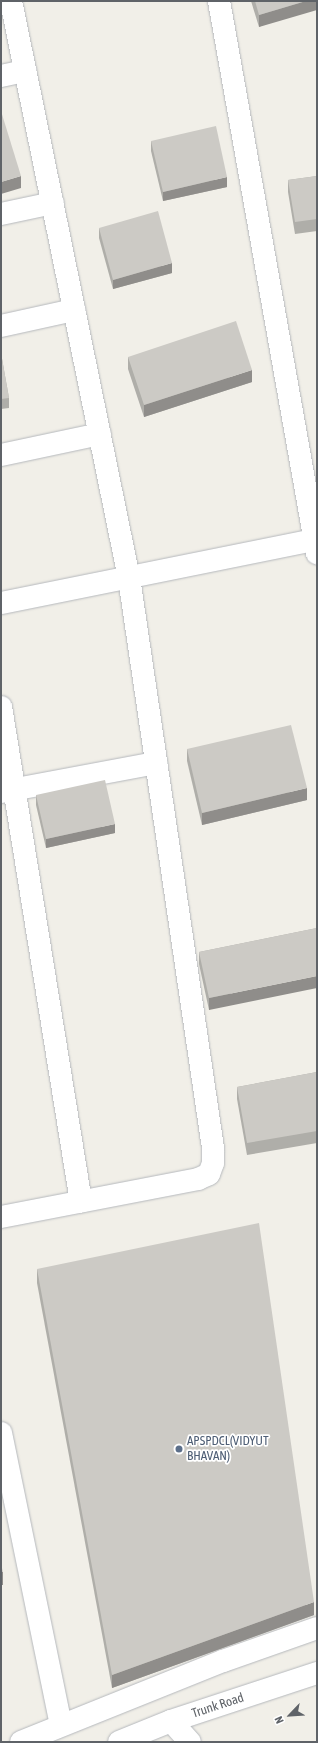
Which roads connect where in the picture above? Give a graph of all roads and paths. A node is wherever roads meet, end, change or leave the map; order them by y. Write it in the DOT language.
graph roads {
  1 [pos="11,1"];
  2 [pos="219,1"];
  3 [pos="25,71"];
  4 [pos="1,76"];
  5 [pos="52,203"];
  6 [pos="1,214"];
  7 [pos="74,310"];
  8 [pos="1,326"];
  9 [pos="100,434"];
  10 [pos="1,456"];
  11 [pos="316,544"];
  12 [pos="129,578"];
  13 [pos="1,603"];
  14 [pos="1,706"];
  15 [pos="156,763"];
  16 [pos="8,791"];
  17 [pos="81,1202"];
  18 [pos="1,1217"];
  19 [pos="2,1444"];
  20 [pos="317,1628"];
  21 [pos="317,1673"];
  22 [pos="171,1722"];
  23 [pos="61,1726"];
  24 [pos="21,1742"];
  25 [pos="120,1742"];
  26 [pos="190,1742"];
  1 -- 3 [label="street"];
  2 -- 11 [label="street"];
  3 -- 4 [label="street"];
  3 -- 5 [label="street"];
  5 -- 6 [label="street"];
  5 -- 7 [label="street"];
  7 -- 8 [label="street"];
  7 -- 9 [label="street"];
  9 -- 10 [label="street"];
  9 -- 12 [label="street"];
  11 -- 12 [label="street"];
  12 -- 13 [label="street"];
  12 -- 15 [label="street"];
  14 -- 16 [label="street"];
  15 -- 16 [label="street"];
  15 -- 17 [label="street"];
  16 -- 17 [label="street"];
  17 -- 18 [label="street"];
  19 -- 23 [label="street"];
  20 -- 23 [label="street"];
  21 -- 22 [label="street, Trunk Road"];
  22 -- 25 [label="street, Trunk Road"];
  22 -- 26 [label="street"];
  23 -- 24 [label="street"];
}
